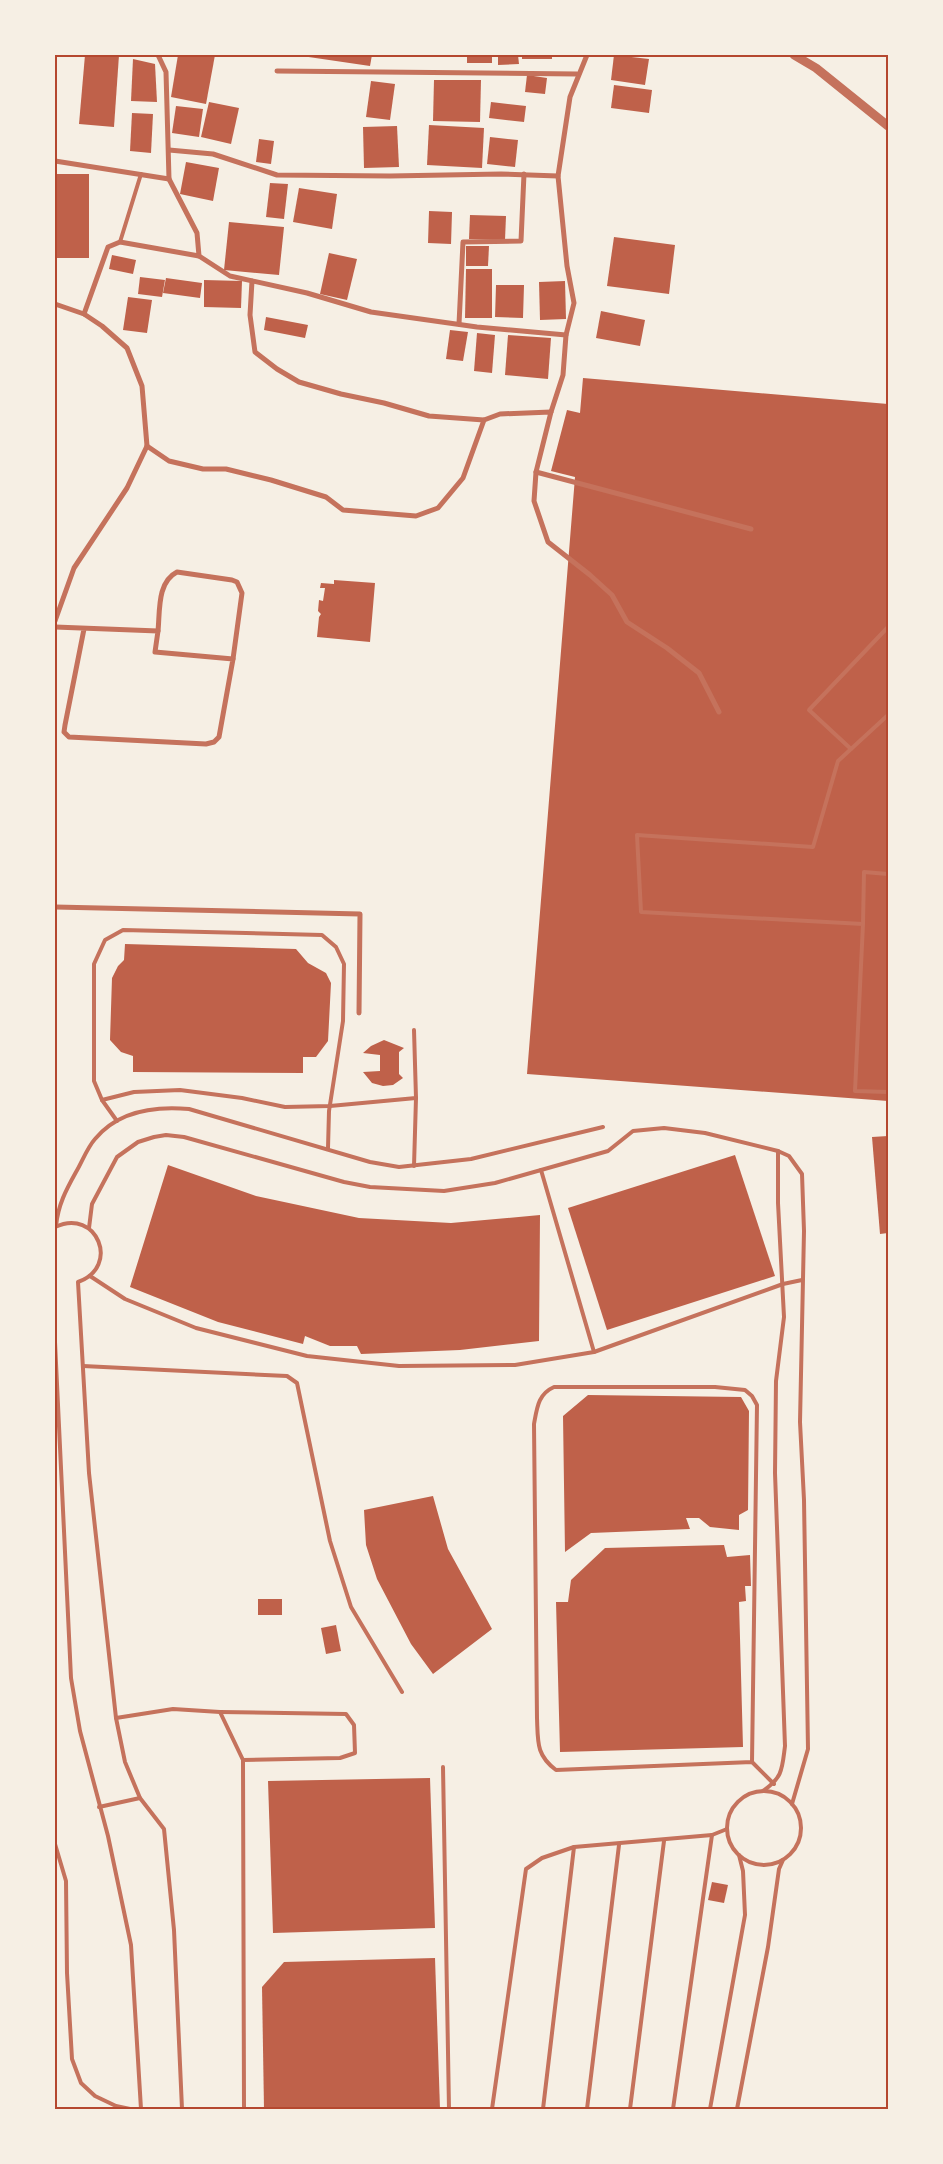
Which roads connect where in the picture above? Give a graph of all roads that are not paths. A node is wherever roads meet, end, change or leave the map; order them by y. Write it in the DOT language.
graph roads {
  1 [pos="158,55"];
  2 [pos="587,55"];
  3 [pos="794,55"];
  4 [pos="277,72"];
  5 [pos="578,74"];
  6 [pos="888,126"];
  7 [pos="169,150"];
  8 [pos="55,161"];
  9 [pos="141,174"];
  10 [pos="524,174"];
  11 [pos="558,176"];
  12 [pos="169,179"];
  13 [pos="120,242"];
  14 [pos="199,256"];
  15 [pos="252,281"];
  16 [pos="55,304"];
  17 [pos="84,314"];
  18 [pos="459,324"];
  19 [pos="566,335"];
  20 [pos="551,412"];
  21 [pos="484,420"];
  22 [pos="147,446"];
  23 [pos="536,472"];
  24 [pos="750,529"];
  25 [pos="55,621"];
  26 [pos="55,627"];
  27 [pos="888,627"];
  28 [pos="84,629"];
  29 [pos="158,631"];
  30 [pos="233,659"];
  31 [pos="719,712"];
  32 [pos="888,715"];
  33 [pos="851,748"];
  34 [pos="888,874"];
  35 [pos="55,907"];
  36 [pos="863,924"];
  37 [pos="359,1013"];
  38 [pos="414,1030"];
  39 [pos="888,1092"];
  40 [pos="416,1098"];
  41 [pos="102,1100"];
  42 [pos="330,1106"];
  43 [pos="117,1121"];
  44 [pos="603,1127"];
  45 [pos="328,1148"];
  46 [pos="778,1151"];
  47 [pos="414,1166"];
  48 [pos="541,1170"];
  49 [pos="56,1226"];
  50 [pos="89,1228"];
  51 [pos="90,1276"];
  52 [pos="802,1280"];
  53 [pos="783,1284"];
  54 [pos="55,1342"];
  55 [pos="594,1352"];
  56 [pos="83,1366"];
  57 [pos="402,1692"];
  58 [pos="220,1712"];
  59 [pos="116,1718"];
  60 [pos="243,1760"];
  61 [pos="752,1762"];
  62 [pos="443,1768"];
  63 [pos="774,1784"];
  64 [pos="763,1791"];
  65 [pos="140,1798"];
  66 [pos="792,1804"];
  67 [pos="99,1807"];
  68 [pos="727,1828"];
  69 [pos="712,1835"];
  70 [pos="664,1841"];
  71 [pos="55,1844"];
  72 [pos="619,1845"];
  73 [pos="574,1848"];
  74 [pos="739,1856"];
  75 [pos="783,1860"];
  76 [pos="130,2109"];
  77 [pos="141,2109"];
  78 [pos="182,2109"];
  79 [pos="244,2109"];
  80 [pos="449,2109"];
  81 [pos="492,2109"];
  82 [pos="544,2109"];
  83 [pos="587,2109"];
  84 [pos="630,2109"];
  85 [pos="673,2109"];
  86 [pos="710,2109"];
  87 [pos="736,2109"];
  1 -- 7 [label="street"];
  2 -- 5 [label="street"];
  3 -- 6 [label="street"];
  4 -- 5 [label="street"];
  5 -- 11 [label="street"];
  7 -- 10 [label="street"];
  7 -- 12 [label="street"];
  8 -- 9 [label="street"];
  9 -- 12 [label="street"];
  9 -- 13 [label="lane"];
  10 -- 11 [label="street"];
  10 -- 18 [label="street"];
  11 -- 19 [label="street"];
  12 -- 14 [label="street"];
  13 -- 14 [label="street"];
  13 -- 17 [label="street"];
  14 -- 15 [label="street"];
  15 -- 18 [label="street"];
  15 -- 21 [label="street"];
  16 -- 17 [label="street"];
  17 -- 22 [label="street"];
  18 -- 19 [label="street"];
  19 -- 20 [label="street"];
  20 -- 21 [label="street"];
  20 -- 23 [label="street"];
  21 -- 22 [label="street"];
  22 -- 25 [label="street"];
  23 -- 24 [label="street"];
  23 -- 31 [label="street"];
  26 -- 28 [label="street"];
  27 -- 33 [label="lane"];
  28 -- 29 [label="street"];
  28 -- 30 [label="street"];
  29 -- 30 [label="street"];
  29 -- 30 [label="street"];
  32 -- 33 [label="lane"];
  33 -- 36 [label="lane"];
  34 -- 36 [label="lane"];
  35 -- 37 [label="street"];
  36 -- 39 [label="lane"];
  38 -- 40 [label="lane"];
  40 -- 42 [label="lane"];
  40 -- 47 [label="lane"];
  41 -- 42 [label="lane"];
  41 -- 42 [label="lane"];
  41 -- 43 [label="lane"];
  42 -- 45 [label="lane"];
  43 -- 45 [label="lane"];
  43 -- 49 [label="lane"];
  44 -- 47 [label="lane"];
  45 -- 47 [label="lane"];
  46 -- 48 [label="lane"];
  46 -- 52 [label="lane"];
  46 -- 53 [label="lane"];
  48 -- 50 [label="lane"];
  48 -- 55 [label="lane"];
  49 -- 50 [label="lane"];
  50 -- 51 [label="lane"];
  51 -- 55 [label="lane"];
  51 -- 56 [label="lane"];
  52 -- 53 [label="lane"];
  52 -- 66 [label="lane"];
  53 -- 55 [label="lane"];
  53 -- 63 [label="lane"];
  54 -- 67 [label="lane"];
  56 -- 57 [label="lane"];
  56 -- 59 [label="lane"];
  58 -- 59 [label="lane"];
  58 -- 60 [label="lane"];
  58 -- 60 [label="lane"];
  59 -- 65 [label="lane"];
  60 -- 79 [label="lane"];
  61 -- 61 [label="lane"];
  61 -- 63 [label="lane"];
  62 -- 80 [label="lane"];
  63 -- 64 [label="lane"];
  64 -- 66 [label="lane"];
  64 -- 68 [label="lane"];
  65 -- 67 [label="lane"];
  65 -- 78 [label="lane"];
  66 -- 75 [label="lane"];
  67 -- 77 [label="lane"];
  68 -- 69 [label="lane"];
  68 -- 74 [label="lane"];
  69 -- 70 [label="lane"];
  69 -- 85 [label="lane"];
  70 -- 72 [label="lane"];
  70 -- 84 [label="lane"];
  71 -- 76 [label="lane"];
  72 -- 73 [label="lane"];
  72 -- 83 [label="lane"];
  73 -- 81 [label="lane"];
  73 -- 82 [label="lane"];
  74 -- 75 [label="lane"];
  74 -- 86 [label="lane"];
  75 -- 87 [label="lane"];
}
